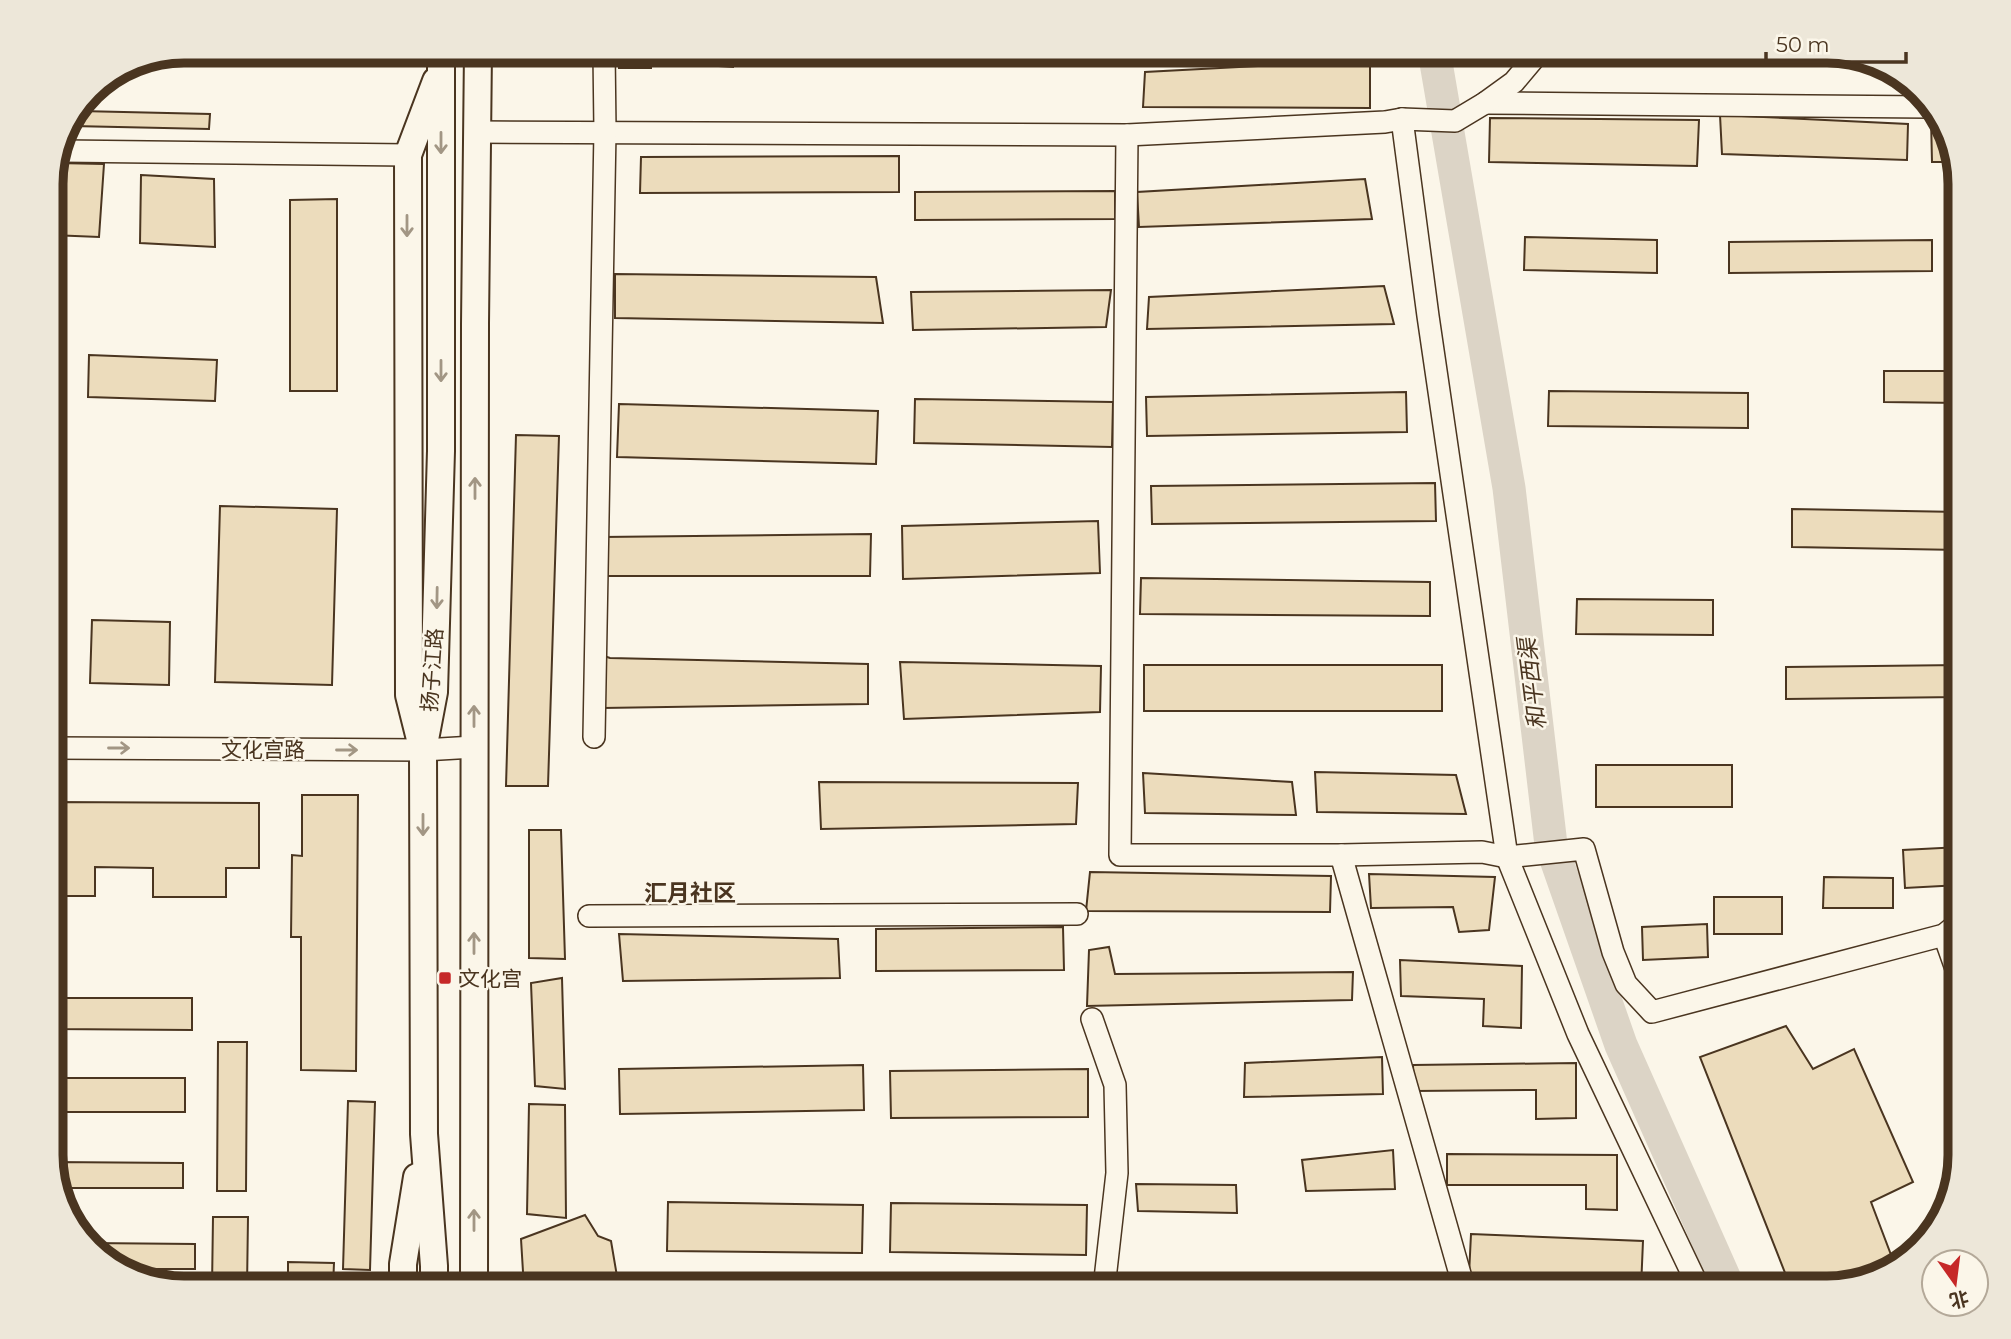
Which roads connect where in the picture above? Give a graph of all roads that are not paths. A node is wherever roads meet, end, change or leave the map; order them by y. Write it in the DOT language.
graph roads {
  1 [pos="440,63"];
  2 [pos="441,63"];
  3 [pos="478,63"];
  4 [pos="604,63"];
  5 [pos="1530,63"];
  6 [pos="1485,103"];
  7 [pos="1920,107"];
  8 [pos="1403,119"];
  9 [pos="605,131"];
  10 [pos="477,132"];
  11 [pos="1127,135"];
  12 [pos="68,151"];
  13 [pos="408,155"];
  14 [pos="594,737"];
  15 [pos="474,747"];
  16 [pos="63,748"];
  17 [pos="423,750"];
  18 [pos="1341,855"];
  19 [pos="1507,857"];
  20 [pos="1077,914"];
  21 [pos="589,916"];
  22 [pos="1948,929"];
  23 [pos="1093,1019"];
  24 [pos="424,1134"];
  25 [pos="402,1276"];
  26 [pos="434,1276"];
  27 [pos="474,1276"];
  28 [pos="1105,1276"];
  29 [pos="1461,1276"];
  30 [pos="1693,1276"];
  1 -- 13 [label="main road"];
  2 -- 17 [label="main road, 扬子江路, one-way"];
  3 -- 10 [label="main road, 扬子江路"];
  4 -- 9 [label="street"];
  5 -- 6 [label="street"];
  6 -- 7 [label="street"];
  6 -- 8 [label="street"];
  8 -- 11 [label="street"];
  8 -- 19 [label="street"];
  9 -- 10 [label="street"];
  9 -- 11 [label="street"];
  9 -- 14 [label="street"];
  15 -- 10 [label="main road, 扬子江路, one-way"];
  11 -- 18 [label="street"];
  12 -- 13 [label="street"];
  13 -- 17 [label="main road, one-way"];
  15 -- 17 [label="street, 文化宫路"];
  27 -- 15 [label="main road, 扬子江路, one-way"];
  16 -- 17 [label="street, 文化宫路, one-way"];
  17 -- 24 [label="main road, 扬子江路, one-way"];
  18 -- 19 [label="street"];
  18 -- 29 [label="street"];
  19 -- 22 [label="street"];
  19 -- 30 [label="street"];
  20 -- 21 [label="street"];
  23 -- 28 [label="street"];
  24 -- 25 [label="main road"];
  24 -- 26 [label="main road, 扬子江路"];
}
